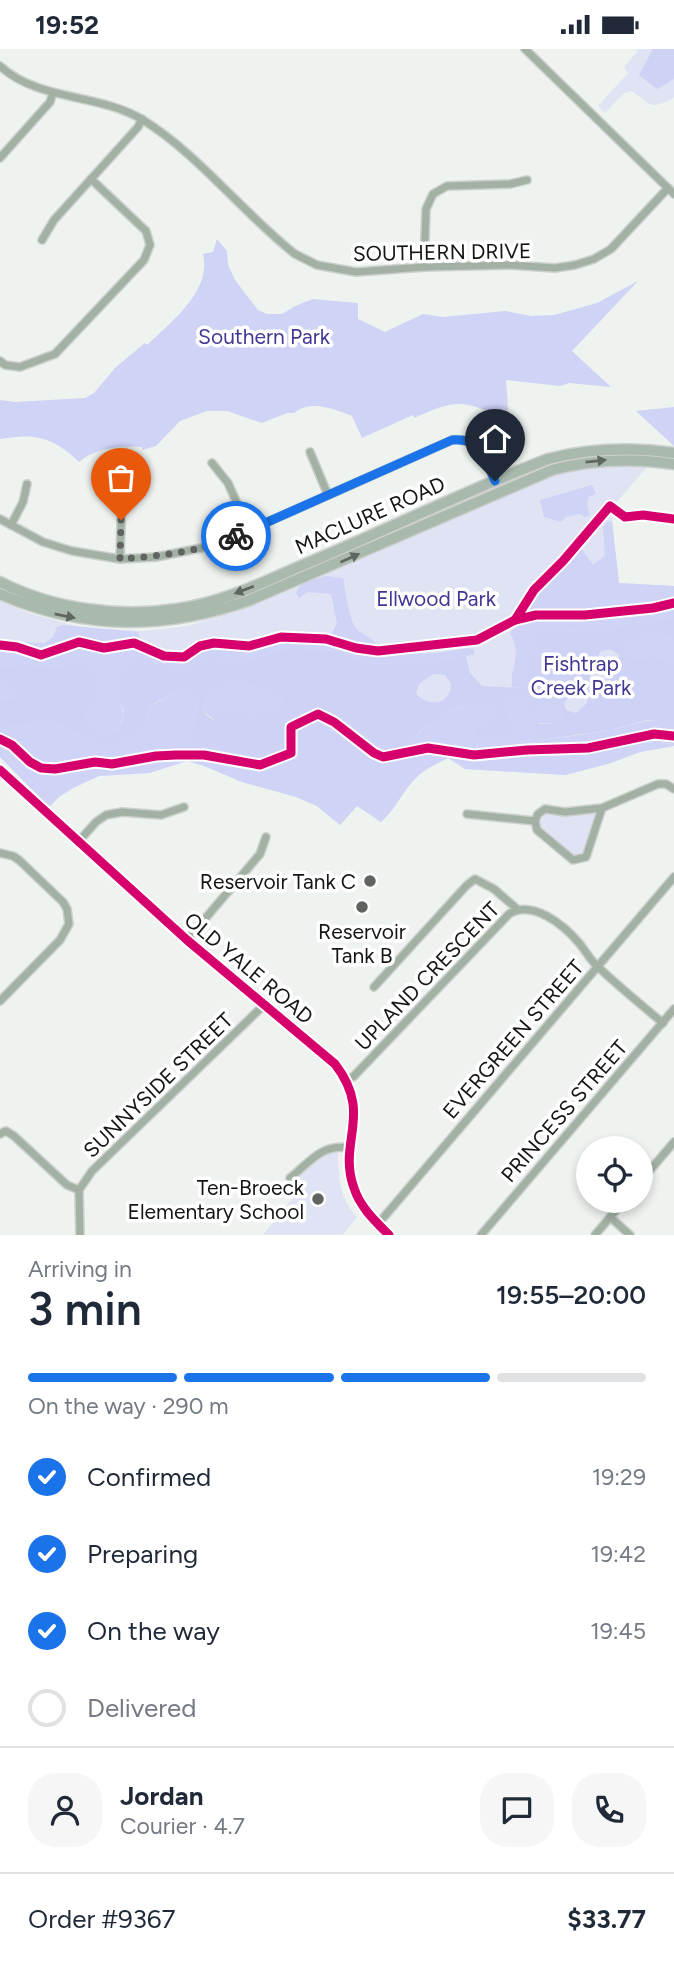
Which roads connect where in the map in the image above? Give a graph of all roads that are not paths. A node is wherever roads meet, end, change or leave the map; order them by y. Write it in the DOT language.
graph roads {
  1 [pos="525,49"];
  2 [pos="0,67"];
  3 [pos="53,93"];
  4 [pos="142,119"];
  5 [pos="0,158"];
  6 [pos="91,179"];
  7 [pos="527,180"];
  8 [pos="671,191"];
  9 [pos="42,240"];
  10 [pos="424,267"];
  11 [pos="0,361"];
  12 [pos="310,452"];
  13 [pos="674,453"];
  14 [pos="212,463"];
  15 [pos="674,464"];
  16 [pos="495,481"];
  17 [pos="27,484"];
  18 [pos="122,493"];
  19 [pos="328,495"];
  20 [pos="453,512"];
  21 [pos="625,517"];
  22 [pos="0,519"];
  23 [pos="674,519"];
  24 [pos="11,526"];
  25 [pos="249,530"];
  26 [pos="120,559"];
  27 [pos="0,582"];
  28 [pos="0,594"];
  29 [pos="0,770"];
  30 [pos="674,789"];
  31 [pos="184,807"];
  32 [pos="602,808"];
  33 [pos="467,814"];
  34 [pos="535,821"];
  35 [pos="266,837"];
  36 [pos="79,841"];
  37 [pos="0,853"];
  38 [pos="674,877"];
  39 [pos="517,909"];
  40 [pos="187,940"];
  41 [pos="598,967"];
  42 [pos="374,987"];
  43 [pos="0,1001"];
  44 [pos="265,1004"];
  45 [pos="674,1009"];
  46 [pos="663,1023"];
  47 [pos="346,1081"];
  48 [pos="0,1134"];
  49 [pos="674,1143"];
  50 [pos="350,1148"];
  51 [pos="671,1153"];
  52 [pos="653,1170"];
  53 [pos="290,1178"];
  54 [pos="79,1190"];
  55 [pos="614,1213"];
  56 [pos="610,1217"];
  57 [pos="378,1224"];
  58 [pos="80,1235"];
  59 [pos="390,1235"];
  60 [pos="481,1235"];
  61 [pos="594,1235"];
  62 [pos="630,1235"];
  1 -- 8 [label="street"];
  2 -- 3 [label="street, SOUTHERN DRIVE"];
  3 -- 4 [label="street, SOUTHERN DRIVE"];
  3 -- 5 [label="street"];
  4 -- 6 [label="street"];
  4 -- 10 [label="street, SOUTHERN DRIVE"];
  6 -- 9 [label="street"];
  6 -- 11 [label="street"];
  7 -- 10 [label="street"];
  8 -- 10 [label="street, SOUTHERN DRIVE"];
  12 -- 19 [label="street"];
  13 -- 16 [label="main road, MACLURE ROAD"];
  14 -- 25 [label="street"];
  20 -- 15 [label="main road, MACLURE ROAD, one-way"];
  16 -- 19 [label="street"];
  16 -- 20 [label="main road"];
  16 -- 27 [label="main road, MACLURE ROAD, one-way"];
  17 -- 24 [label="street"];
  18 -- 26 [label="street"];
  19 -- 25 [label="street"];
  28 -- 20 [label="main road, MACLURE ROAD, one-way"];
  21 -- 23 [label="street"];
  22 -- 24 [label="street"];
  24 -- 26 [label="street"];
  25 -- 26 [label="street"];
  29 -- 36 [label="street, OLD YALE ROAD"];
  30 -- 32 [label="street"];
  31 -- 36 [label="street"];
  32 -- 34 [label="street"];
  32 -- 34 [label="street"];
  33 -- 34 [label="street"];
  35 -- 40 [label="street"];
  36 -- 40 [label="street, OLD YALE ROAD"];
  37 -- 43 [label="street"];
  38 -- 41 [label="street, EVERGREEN STREET"];
  39 -- 41 [label="street, UPLAND CRESCENT"];
  39 -- 42 [label="street"];
  39 -- 47 [label="street, UPLAND CRESCENT"];
  40 -- 44 [label="street, OLD YALE ROAD"];
  41 -- 46 [label="street, UPLAND CRESCENT"];
  41 -- 57 [label="street, EVERGREEN STREET"];
  44 -- 47 [label="street, OLD YALE ROAD"];
  44 -- 54 [label="street, SUNNYSIDE STREET"];
  45 -- 46 [label="street, PRINCESS STREET"];
  46 -- 60 [label="street, PRINCESS STREET"];
  47 -- 50 [label="street, OLD YALE ROAD"];
  48 -- 54 [label="street"];
  49 -- 51 [label="street"];
  50 -- 53 [label="street"];
  50 -- 57 [label="street, OLD YALE ROAD"];
  51 -- 52 [label="street"];
  54 -- 58 [label="street"];
  55 -- 56 [label="street"];
  56 -- 61 [label="street"];
  56 -- 62 [label="street"];
  57 -- 59 [label="street, OLD YALE ROAD"];
}
